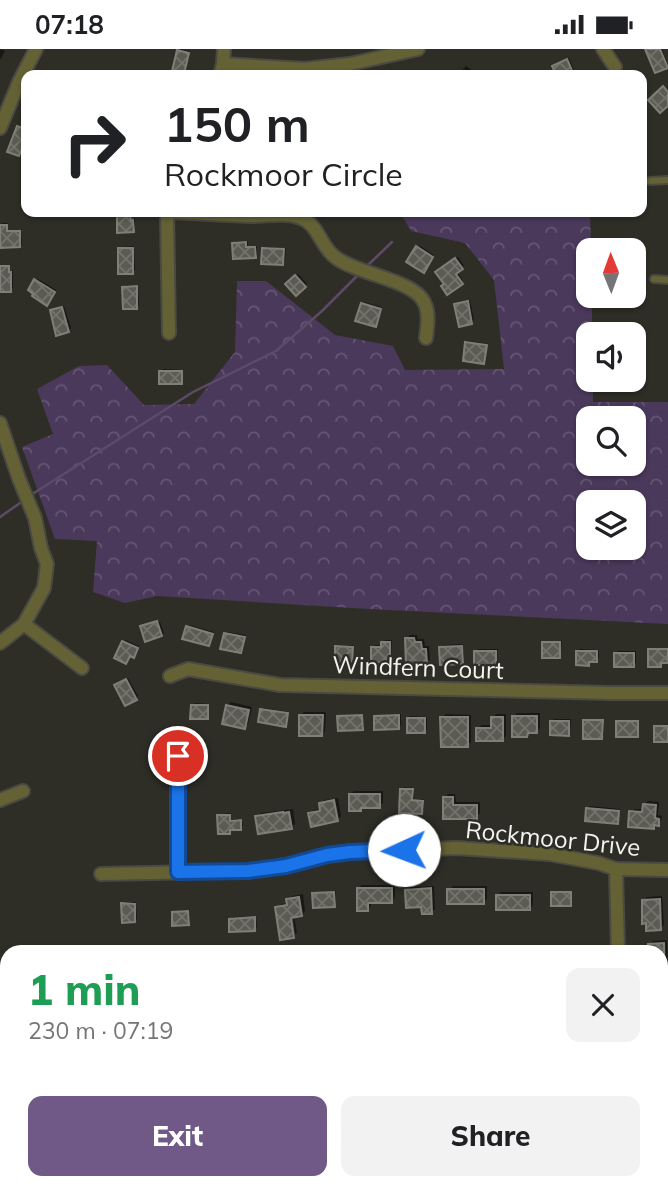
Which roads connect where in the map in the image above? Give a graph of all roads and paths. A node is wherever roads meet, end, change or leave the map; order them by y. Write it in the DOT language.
graph roads {
  1 [pos="36,49"];
  2 [pos="224,49"];
  3 [pos="418,49"];
  4 [pos="603,49"];
  5 [pos="615,67"];
  6 [pos="25,70"];
  7 [pos="221,70"];
  8 [pos="21,78"];
  9 [pos="0,128"];
  10 [pos="668,180"];
  11 [pos="650,181"];
  12 [pos="167,217"];
  13 [pos="299,217"];
  14 [pos="654,279"];
  15 [pos="668,280"];
  16 [pos="169,333"];
  17 [pos="426,338"];
  18 [pos="0,423"];
  19 [pos="24,624"];
  20 [pos="0,643"];
  21 [pos="82,668"];
  22 [pos="170,675"];
  23 [pos="668,693"];
  24 [pos="178,756"];
  25 [pos="23,791"];
  26 [pos="0,800"];
  27 [pos="616,869"];
  28 [pos="668,870"];
  29 [pos="178,872"];
  30 [pos="101,874"];
  31 [pos="618,945"];
  1 -- 6 [label="street"];
  2 -- 7 [label="street"];
  3 -- 7 [label="street"];
  4 -- 5 [label="street"];
  8 -- 9 [label="street"];
  10 -- 11 [label="lane"];
  12 -- 16 [label="street"];
  13 -- 17 [label="street"];
  14 -- 15 [label="lane"];
  18 -- 19 [label="street"];
  19 -- 20 [label="street"];
  19 -- 21 [label="street"];
  22 -- 23 [label="street, Windfern Court"];
  24 -- 29 [label="street"];
  25 -- 26 [label="street"];
  27 -- 28 [label="street, Rockmoor Drive"];
  27 -- 29 [label="street, Rockmoor Drive"];
  27 -- 31 [label="street"];
  29 -- 30 [label="street, Rockmoor Drive"];
}
